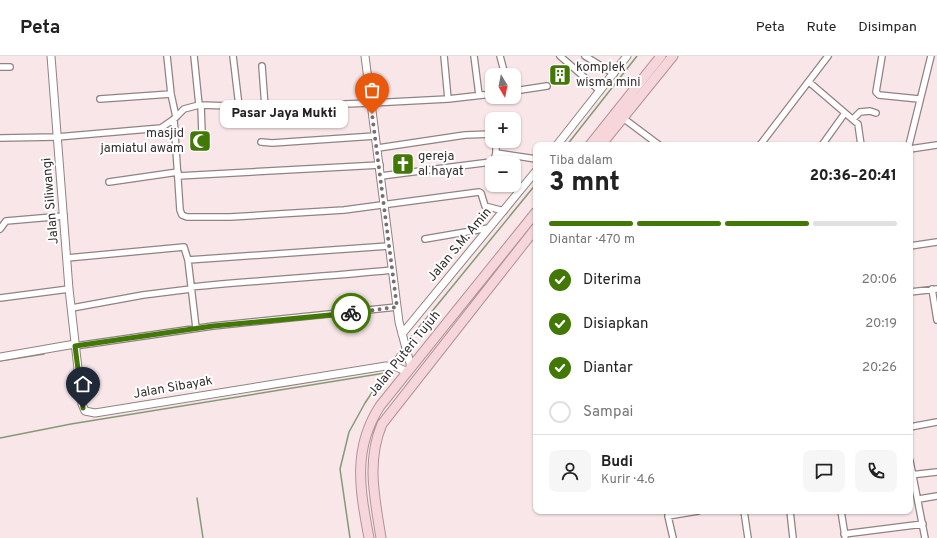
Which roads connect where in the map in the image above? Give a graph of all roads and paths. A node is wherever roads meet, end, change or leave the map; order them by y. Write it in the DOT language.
graph roads {
  1 [pos="51,56"];
  2 [pos="167,56"];
  3 [pos="194,56"];
  4 [pos="233,56"];
  5 [pos="365,56"];
  6 [pos="444,56"];
  7 [pos="474,56"];
  8 [pos="500,56"];
  9 [pos="560,56"];
  10 [pos="585,56"];
  11 [pos="661,56"];
  12 [pos="673,56"];
  13 [pos="828,56"];
  14 [pos="882,56"];
  15 [pos="931,56"];
  16 [pos="625,57"];
  17 [pos="262,66"];
  18 [pos="0,67"];
  19 [pos="10,67"];
  20 [pos="503,68"];
  21 [pos="614,74"];
  22 [pos="809,82"];
  23 [pos="547,86"];
  24 [pos="521,90"];
  25 [pos="600,91"];
  26 [pos="171,94"];
  27 [pos="485,95"];
  28 [pos="479,96"];
  29 [pos="100,99"];
  30 [pos="448,99"];
  31 [pos="919,99"];
  32 [pos="371,103"];
  33 [pos="200,105"];
  34 [pos="239,106"];
  35 [pos="265,107"];
  36 [pos="845,113"];
  37 [pos="876,113"];
  38 [pos="175,118"];
  39 [pos="623,118"];
  40 [pos="853,120"];
  41 [pos="202,134"];
  42 [pos="485,134"];
  43 [pos="375,136"];
  44 [pos="57,137"];
  45 [pos="0,138"];
  46 [pos="261,142"];
  47 [pos="559,142"];
  48 [pos="592,142"];
  49 [pos="603,142"];
  50 [pos="655,142"];
  51 [pos="762,142"];
  52 [pos="824,142"];
  53 [pos="861,142"];
  54 [pos="910,142"];
  55 [pos="937,145"];
  56 [pos="378,148"];
  57 [pos="496,148"];
  58 [pos="913,149"];
  59 [pos="496,153"];
  60 [pos="533,159"];
  61 [pos="380,165"];
  62 [pos="178,174"];
  63 [pos="533,175"];
  64 [pos="381,176"];
  65 [pos="109,182"];
  66 [pos="384,206"];
  67 [pos="504,212"];
  68 [pos="64,216"];
  69 [pos="533,216"];
  70 [pos="489,228"];
  71 [pos="0,229"];
  72 [pos="533,232"];
  73 [pos="425,239"];
  74 [pos="937,242"];
  75 [pos="389,246"];
  76 [pos="913,246"];
  77 [pos="67,258"];
  78 [pos="188,260"];
  79 [pos="392,270"];
  80 [pos="191,288"];
  81 [pos="69,289"];
  82 [pos="934,289"];
  83 [pos="913,292"];
  84 [pos="0,298"];
  85 [pos="397,307"];
  86 [pos="72,308"];
  87 [pos="937,320"];
  88 [pos="196,328"];
  89 [pos="404,343"];
  90 [pos="75,345"];
  91 [pos="0,357"];
  92 [pos="417,360"];
  93 [pos="409,369"];
  94 [pos="937,422"];
  95 [pos="913,427"];
  96 [pos="937,472"];
  97 [pos="913,475"];
  98 [pos="913,481"];
  99 [pos="937,496"];
  100 [pos="919,499"];
  101 [pos="680,514"];
  102 [pos="744,514"];
  103 [pos="790,514"];
  104 [pos="841,514"];
  105 [pos="923,524"];
  106 [pos="845,536"];
  107 [pos="369,538"];
  108 [pos="381,538"];
  109 [pos="672,538"];
  110 [pos="748,538"];
  111 [pos="793,538"];
  112 [pos="925,538"];
  1 -- 44 [label="street, Jalan Siliwangi"];
  2 -- 26 [label="street"];
  3 -- 33 [label="street"];
  4 -- 34 [label="street"];
  5 -- 32 [label="street"];
  6 -- 30 [label="street"];
  7 -- 28 [label="street"];
  8 -- 20 [label="street"];
  9 -- 25 [label="street"];
  10 -- 21 [label="street"];
  11 -- 48 [label="highway"];
  12 -- 39 [label="highway"];
  13 -- 22 [label="street"];
  14 -- 31 [label="street"];
  15 -- 31 [label="street"];
  16 -- 21 [label="street"];
  17 -- 35 [label="street"];
  18 -- 19 [label="street"];
  21 -- 25 [label="street"];
  22 -- 36 [label="street"];
  22 -- 51 [label="street"];
  23 -- 24 [label="street"];
  25 -- 47 [label="street"];
  26 -- 29 [label="street"];
  26 -- 38 [label="street"];
  27 -- 28 [label="street"];
  28 -- 30 [label="street"];
  30 -- 32 [label="street"];
  31 -- 54 [label="street"];
  32 -- 35 [label="street"];
  32 -- 43 [label="street"];
  33 -- 34 [label="street"];
  33 -- 38 [label="street"];
  33 -- 41 [label="street"];
  34 -- 35 [label="street"];
  36 -- 40 [label="street"];
  36 -- 52 [label="street"];
  37 -- 40 [label="street"];
  38 -- 44 [label="street"];
  38 -- 62 [label="street"];
  39 -- 49 [label="highway"];
  39 -- 50 [label="street"];
  40 -- 53 [label="street"];
  42 -- 56 [label="street"];
  43 -- 46 [label="street"];
  43 -- 56 [label="street"];
  44 -- 45 [label="street"];
  44 -- 68 [label="street, Jalan Siliwangi"];
  55 -- 58 [label="street"];
  56 -- 61 [label="street"];
  57 -- 59 [label="street"];
  59 -- 60 [label="street"];
  59 -- 64 [label="street"];
  61 -- 62 [label="street"];
  61 -- 64 [label="street"];
  62 -- 65 [label="street"];
  62 -- 66 [label="street"];
  63 -- 67 [label="street, Jalan S.M. Amin"];
  64 -- 66 [label="street"];
  66 -- 67 [label="street"];
  66 -- 75 [label="street"];
  67 -- 70 [label="street, Jalan S.M. Amin"];
  68 -- 71 [label="street"];
  68 -- 77 [label="street, Jalan Siliwangi"];
  69 -- 92 [label="highway, Jalan Puteri Tujuh"];
  70 -- 73 [label="street"];
  70 -- 89 [label="street, Jalan S.M. Amin"];
  72 -- 108 [label="highway, Jalan Puteri Tujuh"];
  74 -- 76 [label="street"];
  75 -- 78 [label="street"];
  75 -- 79 [label="street"];
  77 -- 78 [label="street"];
  77 -- 81 [label="street, Jalan Siliwangi"];
  78 -- 80 [label="street"];
  79 -- 80 [label="street"];
  79 -- 85 [label="street"];
  80 -- 86 [label="street"];
  80 -- 88 [label="street"];
  81 -- 84 [label="street"];
  81 -- 86 [label="street, Jalan Siliwangi"];
  82 -- 83 [label="street"];
  82 -- 87 [label="street"];
  85 -- 88 [label="street"];
  85 -- 89 [label="street"];
  86 -- 90 [label="street, Jalan Siliwangi"];
  88 -- 90 [label="street"];
  89 -- 92 [label="street"];
  89 -- 93 [label="street"];
  90 -- 91 [label="street"];
  90 -- 93 [label="street, Jalan Sibayak"];
  92 -- 93 [label="highway, Jalan Puteri Tujuh"];
  93 -- 107 [label="highway, Jalan Puteri Tujuh"];
  94 -- 95 [label="street"];
  96 -- 97 [label="street"];
  98 -- 100 [label="street"];
  99 -- 100 [label="street"];
  100 -- 105 [label="street"];
  101 -- 109 [label="street"];
  102 -- 110 [label="street"];
  103 -- 111 [label="street"];
  104 -- 106 [label="street"];
  105 -- 106 [label="street"];
  105 -- 112 [label="street"];
}
